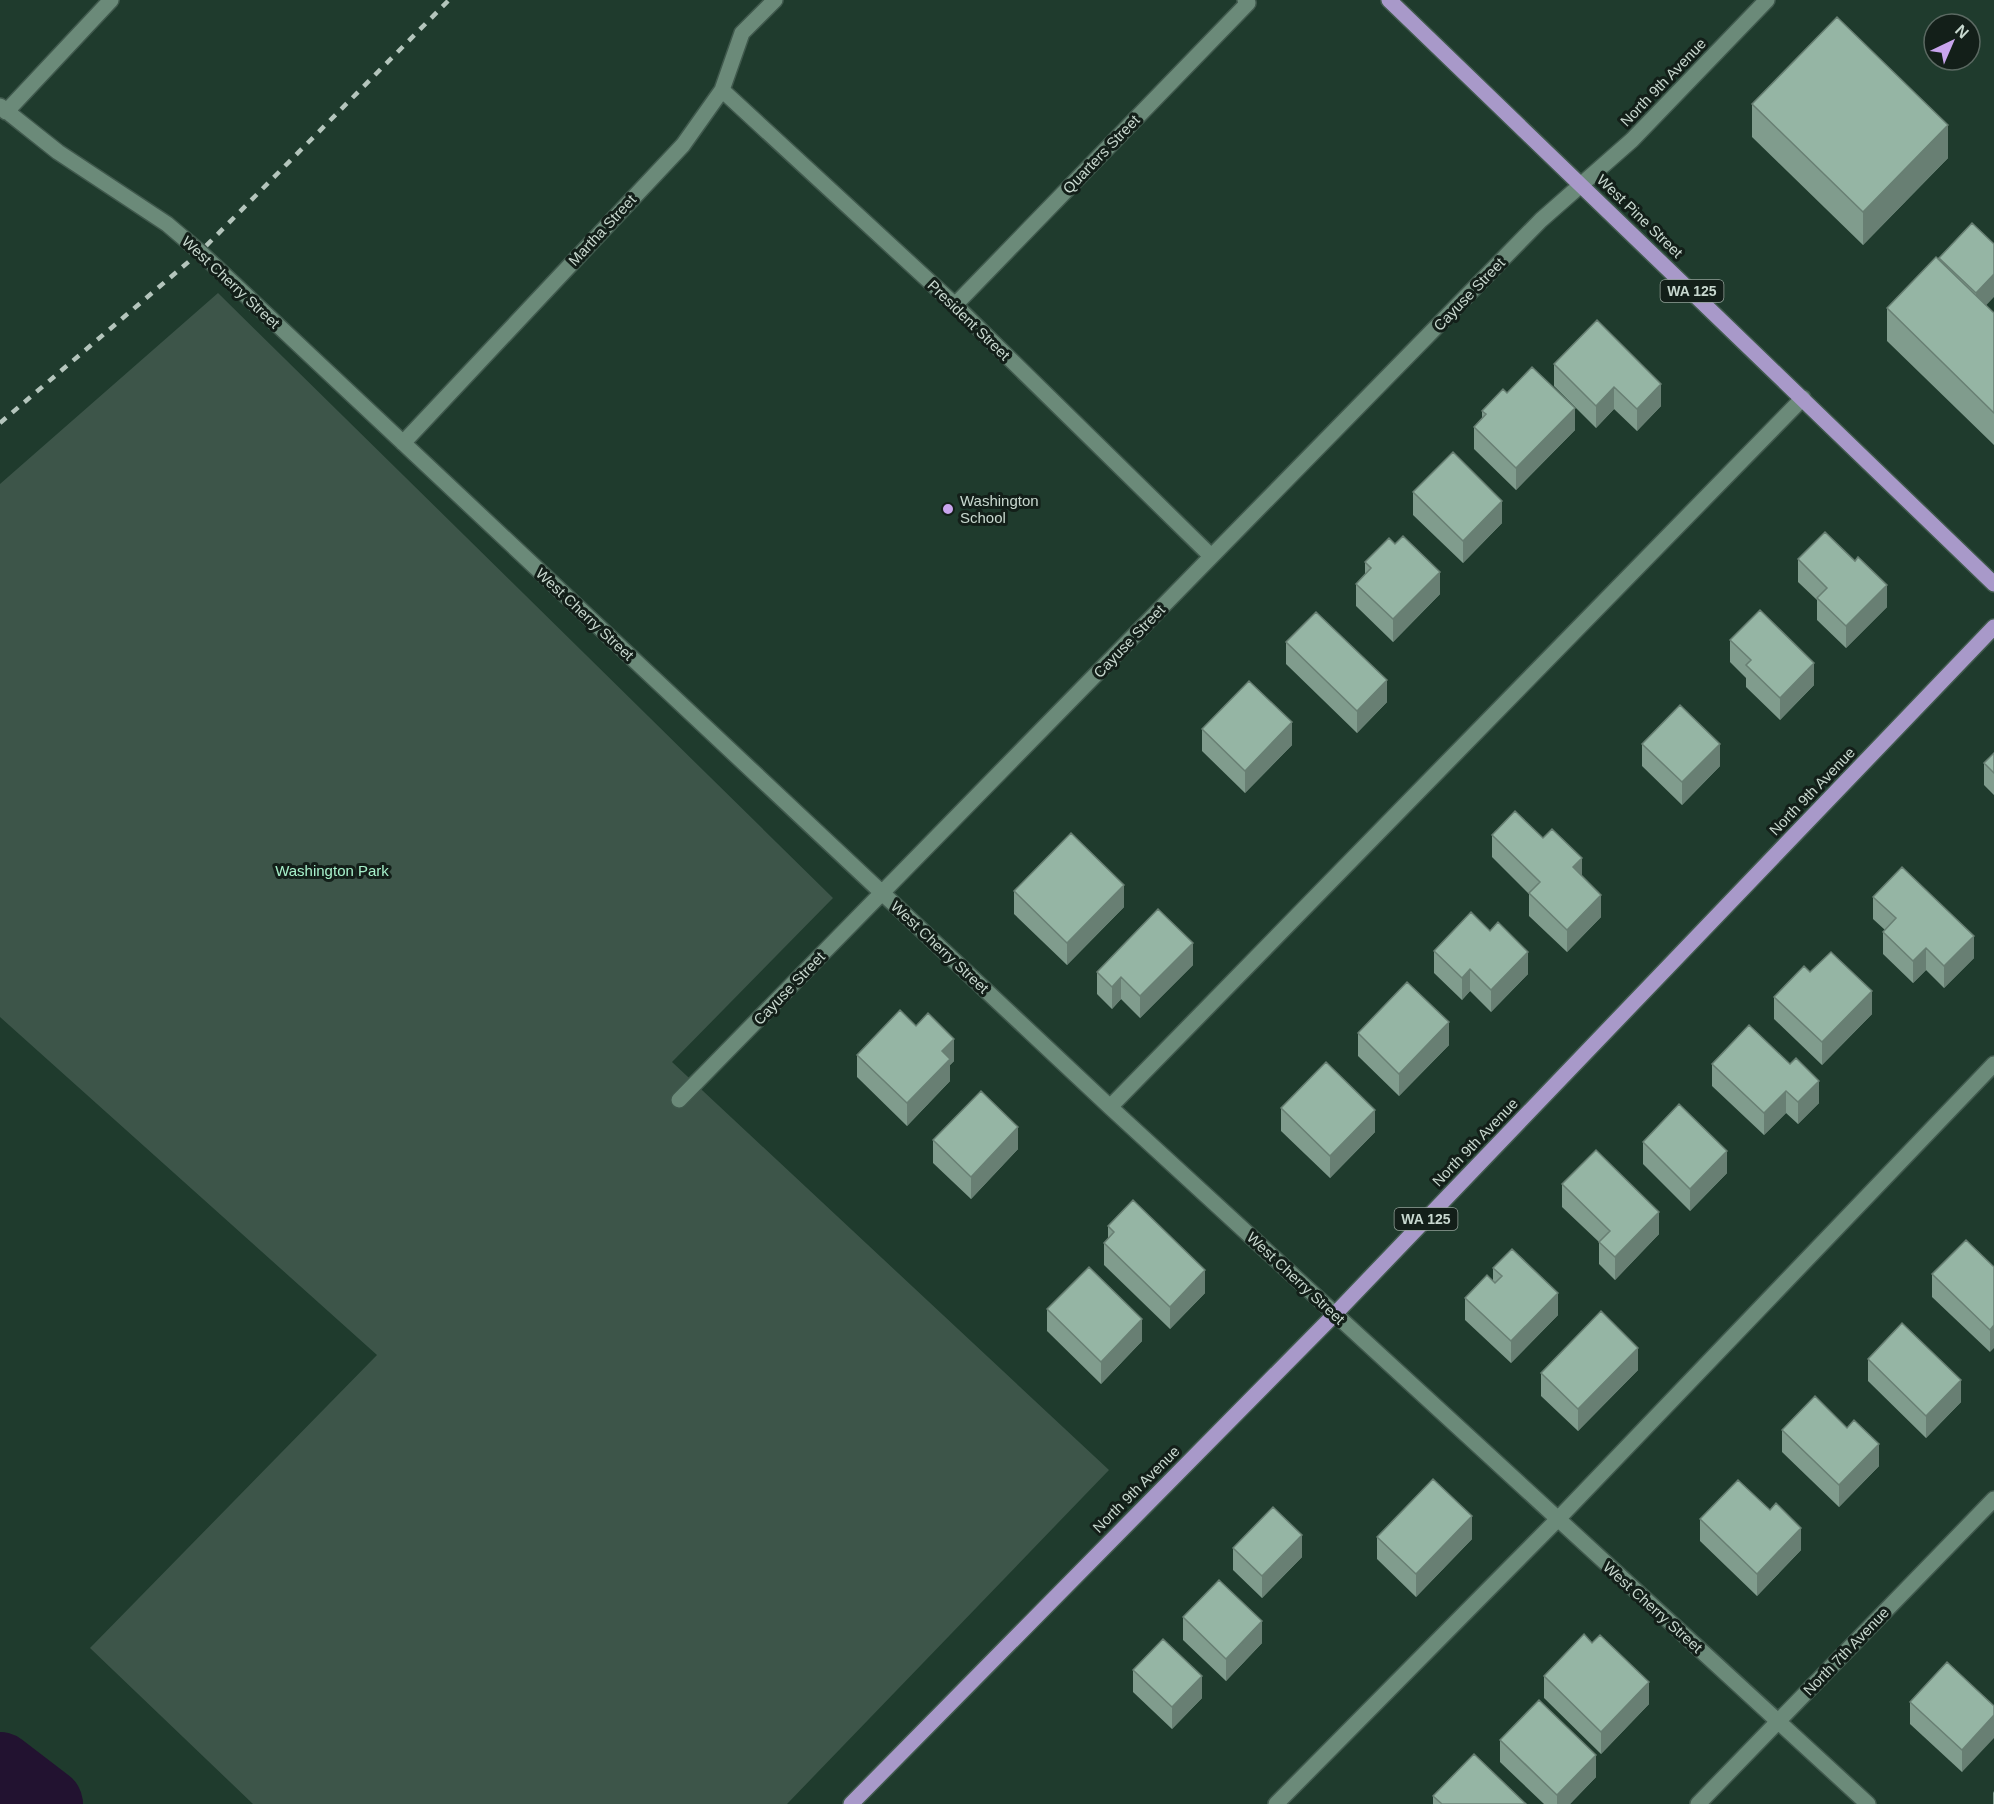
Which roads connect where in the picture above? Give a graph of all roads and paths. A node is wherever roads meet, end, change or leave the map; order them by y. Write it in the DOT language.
graph roads {
  1 [pos="111,0"];
  2 [pos="775,0"];
  3 [pos="1389,0"];
  4 [pos="1767,0"];
  5 [pos="1247,2"];
  6 [pos="722,90"];
  7 [pos="3,109"];
  8 [pos="1582,185"];
  9 [pos="955,305"];
  10 [pos="1803,398"];
  11 [pos="403,443"];
  12 [pos="1211,556"];
  13 [pos="1994,584"];
  14 [pos="1994,627"];
  15 [pos="882,893"];
  16 [pos="1994,1064"];
  17 [pos="679,1100"];
  18 [pos="1110,1107"];
  19 [pos="1335,1314"];
  20 [pos="1994,1499"];
  21 [pos="1557,1520"];
  22 [pos="1778,1721"];
  23 [pos="850,1804"];
  24 [pos="1276,1804"];
  25 [pos="1698,1804"];
  26 [pos="1868,1804"];
  1 -- 7 [label="street"];
  2 -- 6 [label="street, Martha Street"];
  3 -- 8 [label="main road, West Pine Street / WA 125"];
  4 -- 8 [label="street, North 9th Avenue"];
  5 -- 9 [label="street, Quarters Street"];
  6 -- 9 [label="street, President Street"];
  6 -- 11 [label="street, Martha Street"];
  7 -- 11 [label="street, West Cherry Street"];
  8 -- 10 [label="main road, West Pine Street / WA 125"];
  8 -- 12 [label="street, Cayuse Street"];
  9 -- 12 [label="street, President Street"];
  10 -- 13 [label="main road, West Pine Street / WA 125"];
  10 -- 18 [label="street"];
  11 -- 15 [label="street, West Cherry Street"];
  12 -- 15 [label="street, Cayuse Street"];
  14 -- 19 [label="main road, North 9th Avenue / WA 125"];
  15 -- 17 [label="street, Cayuse Street"];
  15 -- 18 [label="street, West Cherry Street"];
  16 -- 21 [label="street"];
  18 -- 19 [label="street, West Cherry Street"];
  19 -- 21 [label="street, West Cherry Street"];
  19 -- 23 [label="main road, North 9th Avenue / WA 125"];
  20 -- 22 [label="street, North 7th Avenue"];
  21 -- 22 [label="street, West Cherry Street"];
  21 -- 24 [label="street"];
  22 -- 25 [label="street, North 7th Avenue"];
  22 -- 26 [label="street, West Cherry Street"];
}
